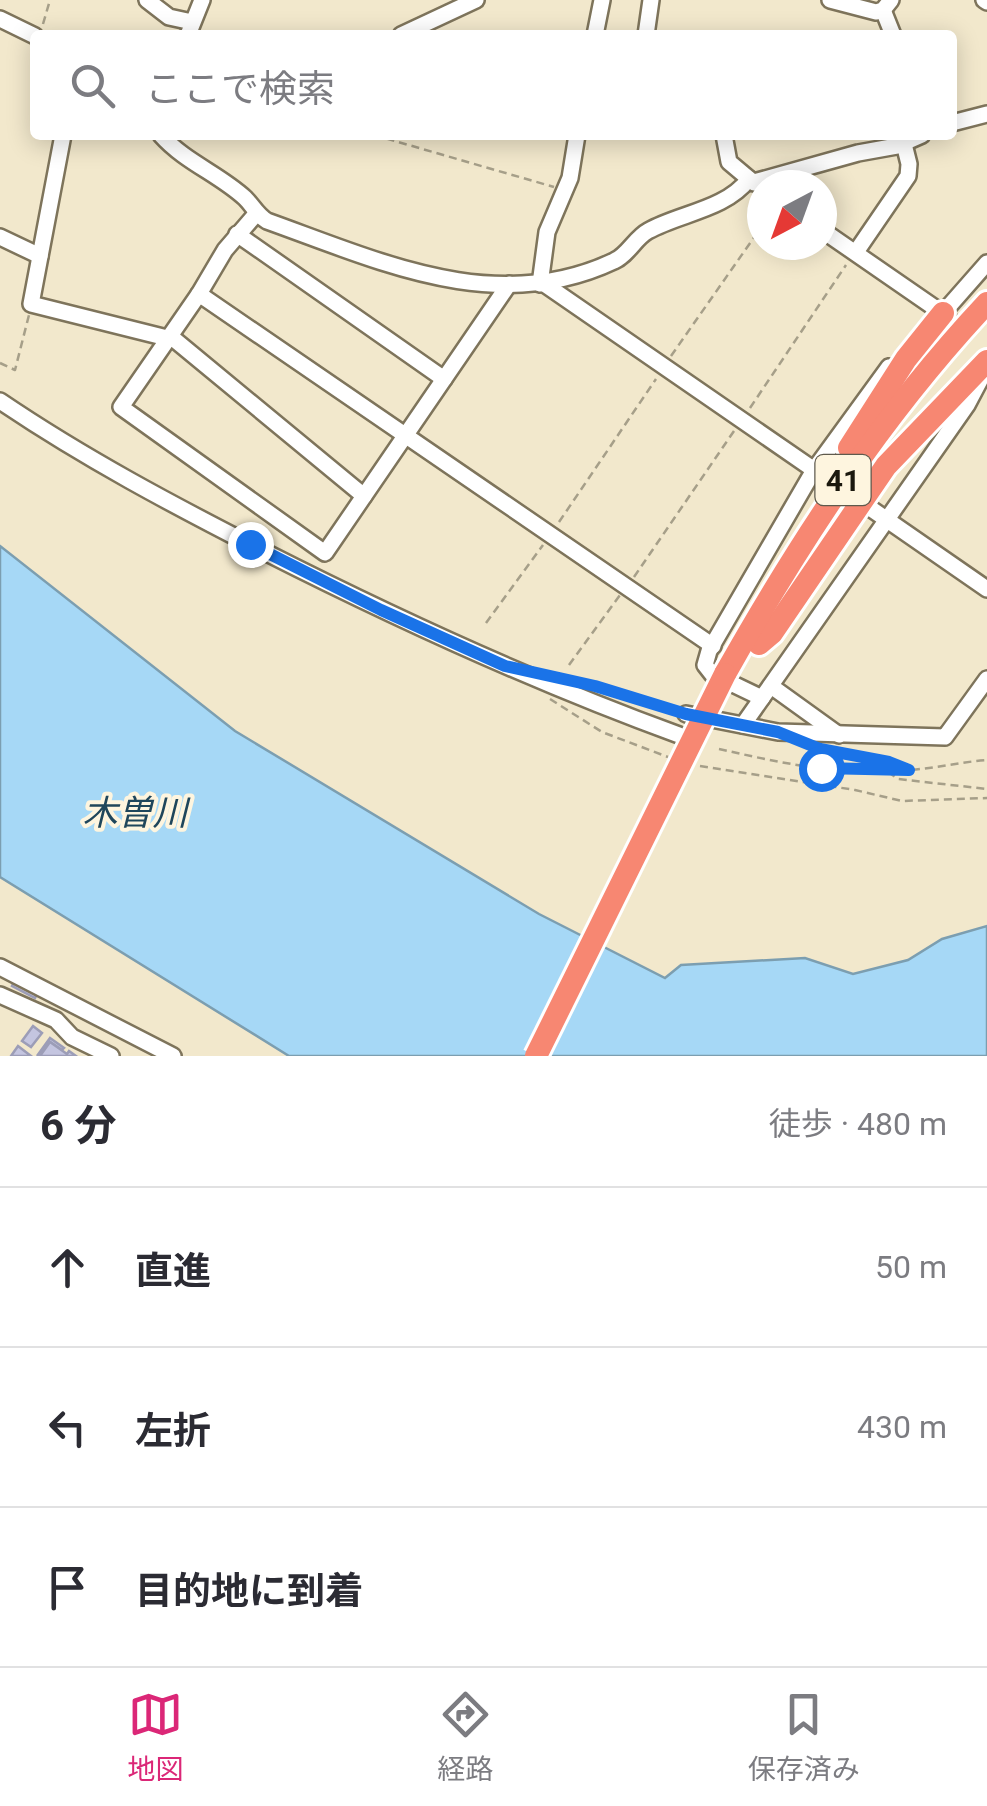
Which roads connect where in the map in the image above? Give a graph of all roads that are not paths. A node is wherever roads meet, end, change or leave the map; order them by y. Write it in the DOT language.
graph roads {
  1 [pos="148,0"];
  2 [pos="202,0"];
  3 [pos="476,0"];
  4 [pos="602,0"];
  5 [pos="651,0"];
  6 [pos="831,0"];
  7 [pos="887,5"];
  8 [pos="0,20"];
  9 [pos="190,28"];
  10 [pos="412,30"];
  11 [pos="595,30"];
  12 [pos="647,30"];
  13 [pos="892,30"];
  14 [pos="30,32"];
  15 [pos="987,114"];
  16 [pos="957,122"];
  17 [pos="62,140"];
  18 [pos="166,140"];
  19 [pos="576,140"];
  20 [pos="725,140"];
  21 [pos="906,140"];
  22 [pos="798,170"];
  23 [pos="747,177"];
  24 [pos="747,187"];
  25 [pos="256,214"];
  26 [pos="237,234"];
  27 [pos="0,237"];
  28 [pos="837,240"];
  29 [pos="856,252"];
  30 [pos="40,256"];
  31 [pos="987,263"];
  32 [pos="509,284"];
  33 [pos="542,284"];
  34 [pos="199,294"];
  35 [pos="987,303"];
  36 [pos="947,316"];
  37 [pos="987,326"];
  38 [pos="166,340"];
  39 [pos="918,344"];
  40 [pos="987,364"];
  41 [pos="444,379"];
  42 [pos="0,401"];
  43 [pos="405,436"];
  44 [pos="817,472"];
  45 [pos="364,496"];
  46 [pos="870,508"];
  47 [pos="887,520"];
  48 [pos="787,565"];
  49 [pos="987,589"];
  50 [pos="759,644"];
  51 [pos="713,646"];
  52 [pos="732,678"];
  53 [pos="987,678"];
  54 [pos="767,692"];
  55 [pos="686,714"];
  56 [pos="743,724"];
  57 [pos="679,735"];
  58 [pos="840,736"];
  59 [pos="0,967"];
  60 [pos="0,995"];
  61 [pos="110,1056"];
  62 [pos="173,1056"];
  63 [pos="536,1056"];
  64 [pos="553,1056"];
  1 -- 9 [label="street"];
  2 -- 9 [label="street"];
  3 -- 10 [label="street"];
  4 -- 11 [label="street"];
  5 -- 12 [label="street"];
  6 -- 7 [label="street"];
  7 -- 13 [label="street"];
  8 -- 14 [label="street"];
  15 -- 16 [label="street"];
  17 -- 30 [label="street"];
  18 -- 25 [label="street"];
  19 -- 33 [label="street"];
  20 -- 23 [label="street"];
  21 -- 22 [label="street"];
  21 -- 29 [label="street"];
  24 -- 33 [label="street"];
  25 -- 26 [label="street"];
  25 -- 32 [label="street"];
  26 -- 34 [label="street"];
  26 -- 41 [label="street"];
  27 -- 30 [label="street"];
  28 -- 29 [label="street"];
  29 -- 36 [label="street"];
  30 -- 38 [label="street"];
  31 -- 36 [label="street"];
  32 -- 33 [label="street"];
  32 -- 41 [label="street"];
  33 -- 44 [label="street"];
  34 -- 38 [label="street"];
  34 -- 43 [label="street"];
  35 -- 48 [label="highway, 41"];
  36 -- 39 [label="highway"];
  37 -- 50 [label="highway, 41"];
  38 -- 45 [label="street"];
  38 -- 45 [label="street"];
  39 -- 44 [label="street"];
  39 -- 48 [label="highway"];
  40 -- 47 [label="street"];
  40 -- 50 [label="highway"];
  41 -- 43 [label="street"];
  42 -- 57 [label="street"];
  43 -- 45 [label="street"];
  43 -- 51 [label="street"];
  44 -- 51 [label="street"];
  46 -- 47 [label="street"];
  47 -- 49 [label="street"];
  47 -- 54 [label="street"];
  48 -- 52 [label="highway, 41"];
  50 -- 52 [label="highway, 41"];
  51 -- 54 [label="street"];
  52 -- 63 [label="highway, 41, bridge"];
  52 -- 64 [label="highway, 41"];
  53 -- 58 [label="street"];
  54 -- 56 [label="street"];
  54 -- 58 [label="street"];
  55 -- 56 [label="street"];
  56 -- 58 [label="street"];
  59 -- 62 [label="street"];
  60 -- 61 [label="street"];
}
